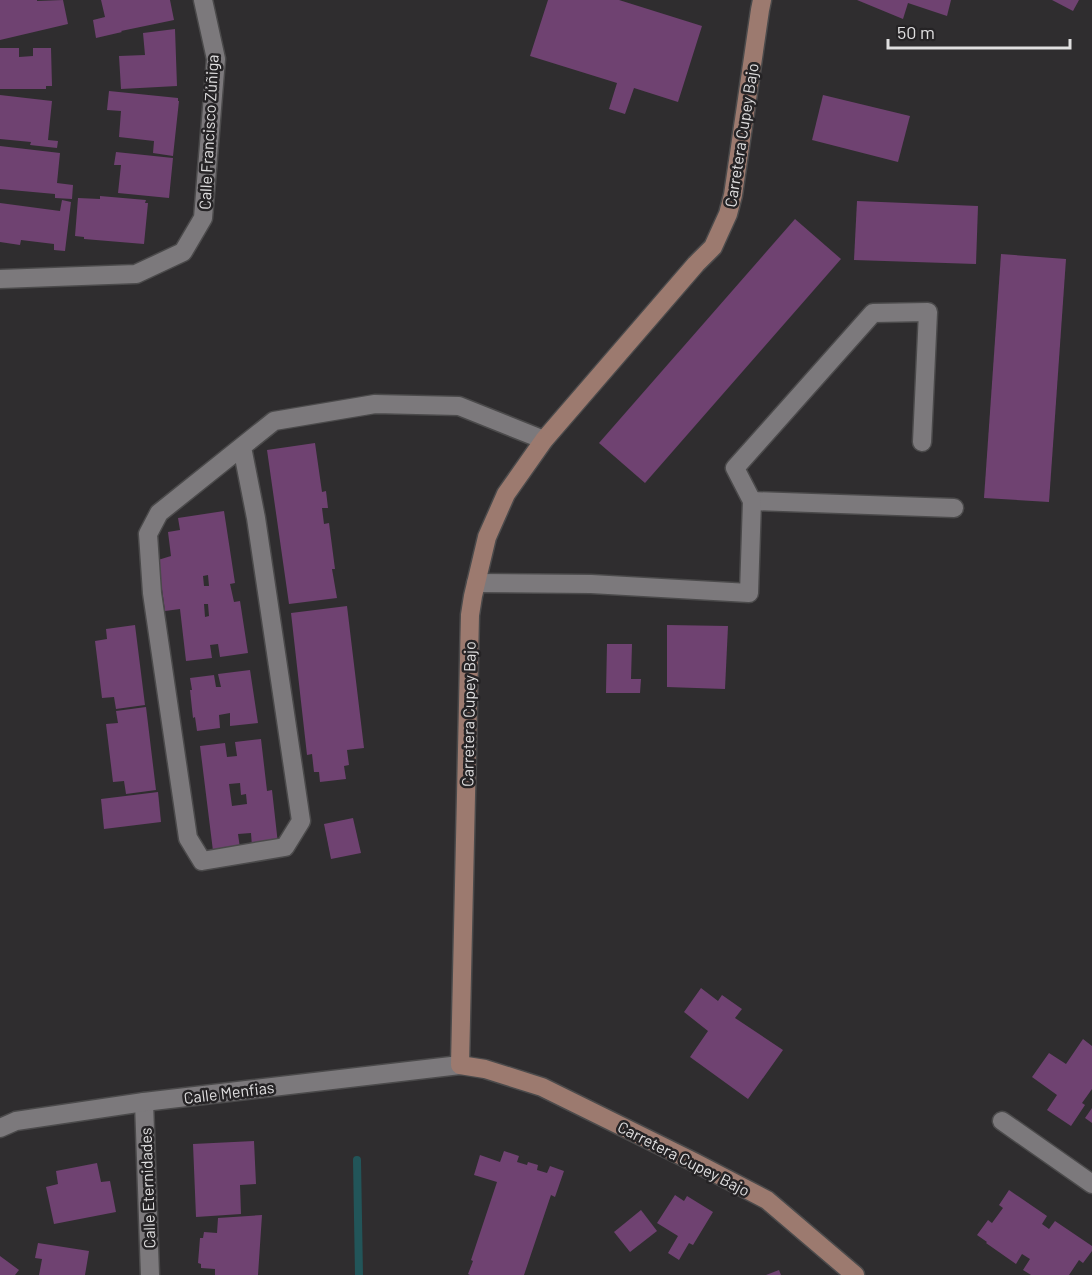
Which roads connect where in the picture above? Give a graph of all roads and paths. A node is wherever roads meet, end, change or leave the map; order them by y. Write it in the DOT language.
graph roads {
  1 [pos="203,0"];
  2 [pos="762,0"];
  3 [pos="0,279"];
  4 [pos="544,440"];
  5 [pos="922,442"];
  6 [pos="242,447"];
  7 [pos="752,501"];
  8 [pos="954,508"];
  9 [pos="476,583"];
  10 [pos="460,1065"];
  11 [pos="144,1102"];
  12 [pos="1002,1121"];
  13 [pos="0,1128"];
  14 [pos="1092,1184"];
  15 [pos="150,1275"];
  16 [pos="855,1275"];
  1 -- 3 [label="street, Calle Francisco Zúñiga"];
  2 -- 4 [label="street, Carretera Cupey Bajo"];
  4 -- 6 [label="street"];
  4 -- 9 [label="street, Carretera Cupey Bajo"];
  5 -- 7 [label="street"];
  6 -- 6 [label="street"];
  7 -- 8 [label="street"];
  7 -- 9 [label="street"];
  9 -- 10 [label="street, Carretera Cupey Bajo"];
  10 -- 11 [label="street, Calle Menfias"];
  10 -- 16 [label="street, Carretera Cupey Bajo"];
  11 -- 13 [label="street, Calle Menfias"];
  11 -- 15 [label="street, Calle Eternidades"];
  12 -- 14 [label="street"];
}
